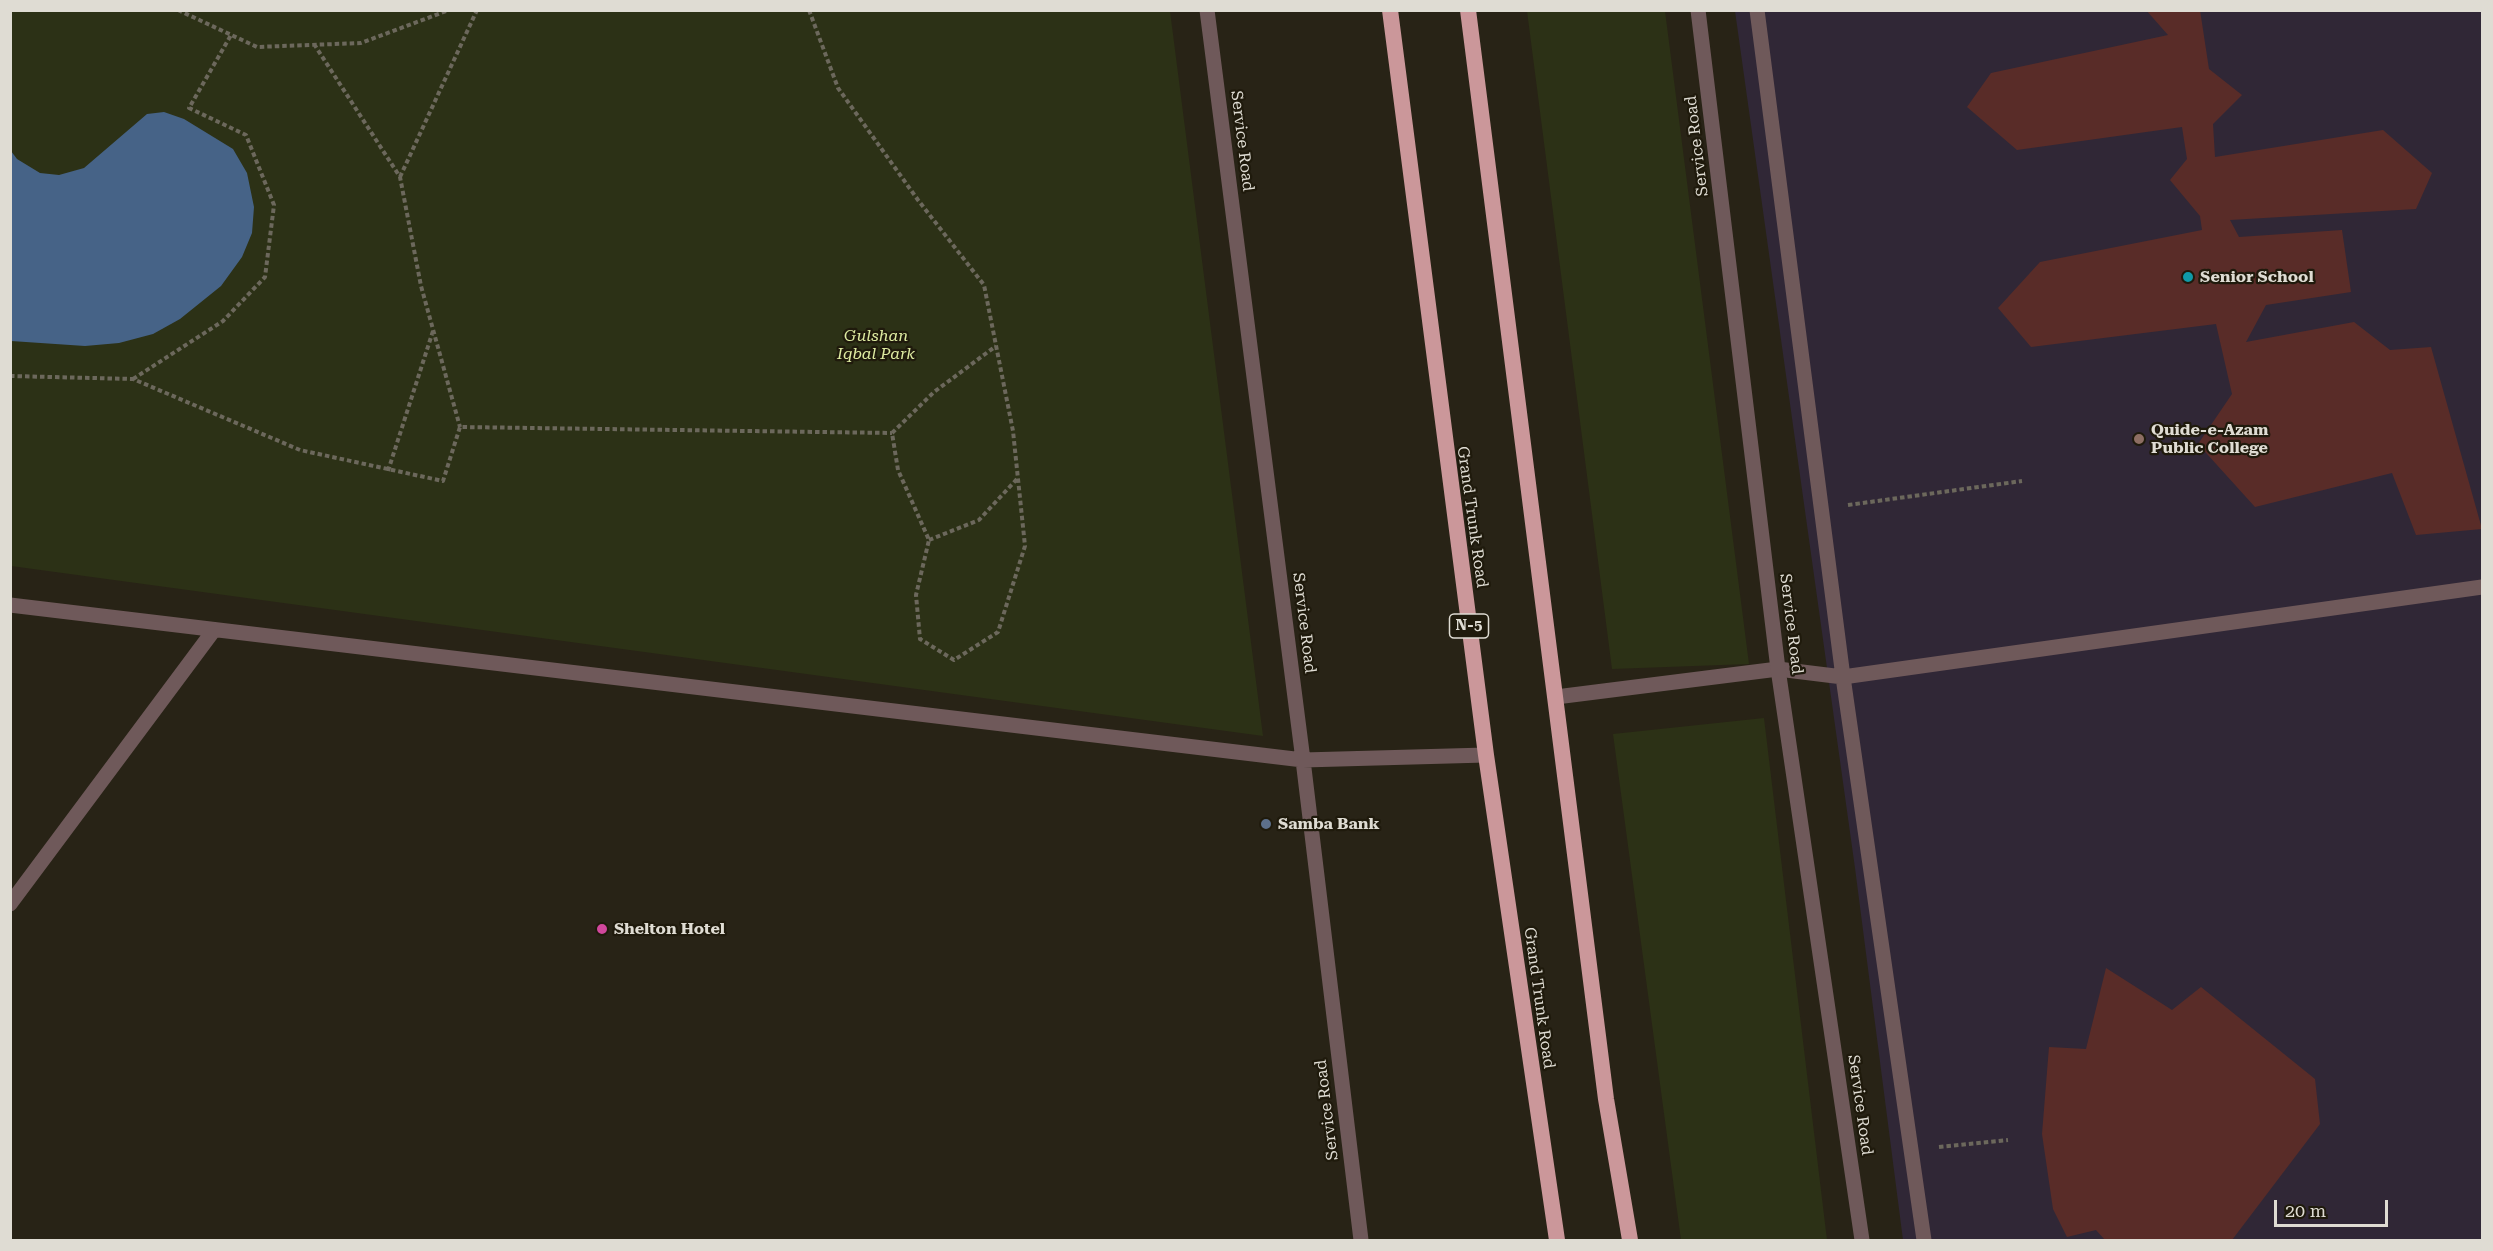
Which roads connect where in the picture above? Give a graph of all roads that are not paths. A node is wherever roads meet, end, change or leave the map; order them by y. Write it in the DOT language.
graph roads {
  1 [pos="1207,10"];
  2 [pos="1390,10"];
  3 [pos="1468,10"];
  4 [pos="1698,10"];
  5 [pos="1757,10"];
  6 [pos="2482,587"];
  7 [pos="10,605"];
  8 [pos="214,630"];
  9 [pos="1778,669"];
  10 [pos="1842,676"];
  11 [pos="1556,697"];
  12 [pos="1486,755"];
  13 [pos="1303,760"];
  14 [pos="10,904"];
  15 [pos="1361,1240"];
  16 [pos="1557,1240"];
  17 [pos="1630,1240"];
  18 [pos="1862,1240"];
  19 [pos="1924,1240"];
  1 -- 13 [label="street, Service Road"];
  2 -- 12 [label="highway, Grand Trunk Road / N-5"];
  3 -- 11 [label="highway"];
  4 -- 9 [label="street, Service Road"];
  5 -- 10 [label="street"];
  6 -- 10 [label="street"];
  7 -- 8 [label="street"];
  8 -- 13 [label="street"];
  8 -- 14 [label="street"];
  9 -- 10 [label="street"];
  9 -- 11 [label="street"];
  9 -- 18 [label="street, Service Road"];
  10 -- 19 [label="street"];
  11 -- 17 [label="highway"];
  12 -- 13 [label="street"];
  12 -- 16 [label="highway, Grand Trunk Road / N-5"];
  13 -- 15 [label="street, Service Road"];
}
